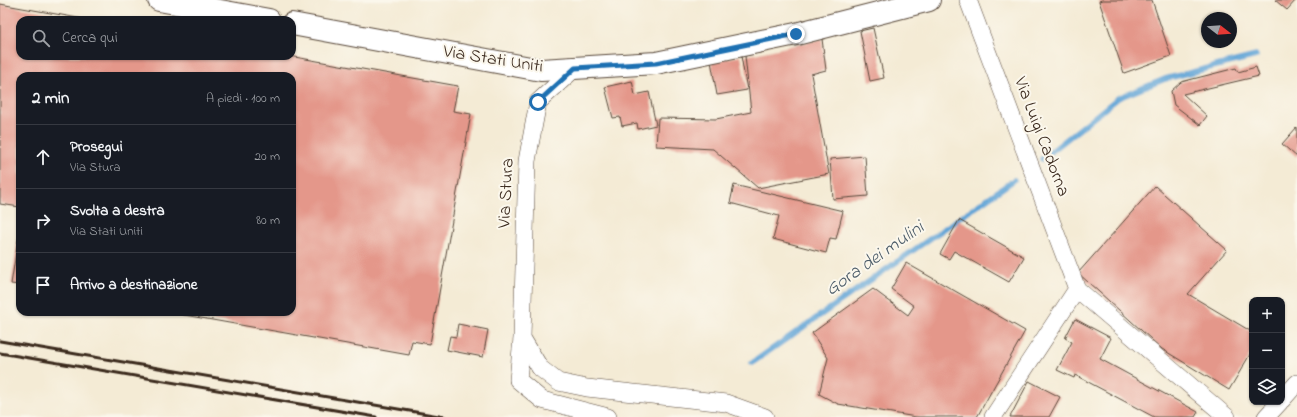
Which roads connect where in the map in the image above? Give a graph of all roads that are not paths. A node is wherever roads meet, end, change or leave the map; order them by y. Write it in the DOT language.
graph roads {
  1 [pos="159,0"];
  2 [pos="929,0"];
  3 [pos="968,0"];
  4 [pos="247,16"];
  5 [pos="296,25"];
  6 [pos="575,68"];
  7 [pos="1077,289"];
  8 [pos="522,338"];
  9 [pos="1297,383"];
  10 [pos="1285,397"];
  11 [pos="1277,405"];
  12 [pos="608,417"];
  13 [pos="765,417"];
  14 [pos="993,417"];
  15 [pos="1227,417"];
  16 [pos="1266,417"];
  1 -- 4 [label="street"];
  2 -- 6 [label="street, Via Stati Uniti"];
  3 -- 7 [label="street, Via Luigi Cadorna"];
  5 -- 6 [label="street, Via Stati Uniti"];
  6 -- 8 [label="street, Via Stura"];
  7 -- 14 [label="street"];
  7 -- 15 [label="street, Via Luigi Cadorna"];
  8 -- 12 [label="street, Via Stura"];
  8 -- 13 [label="street"];
  9 -- 10 [label="street"];
  11 -- 16 [label="street"];
}
